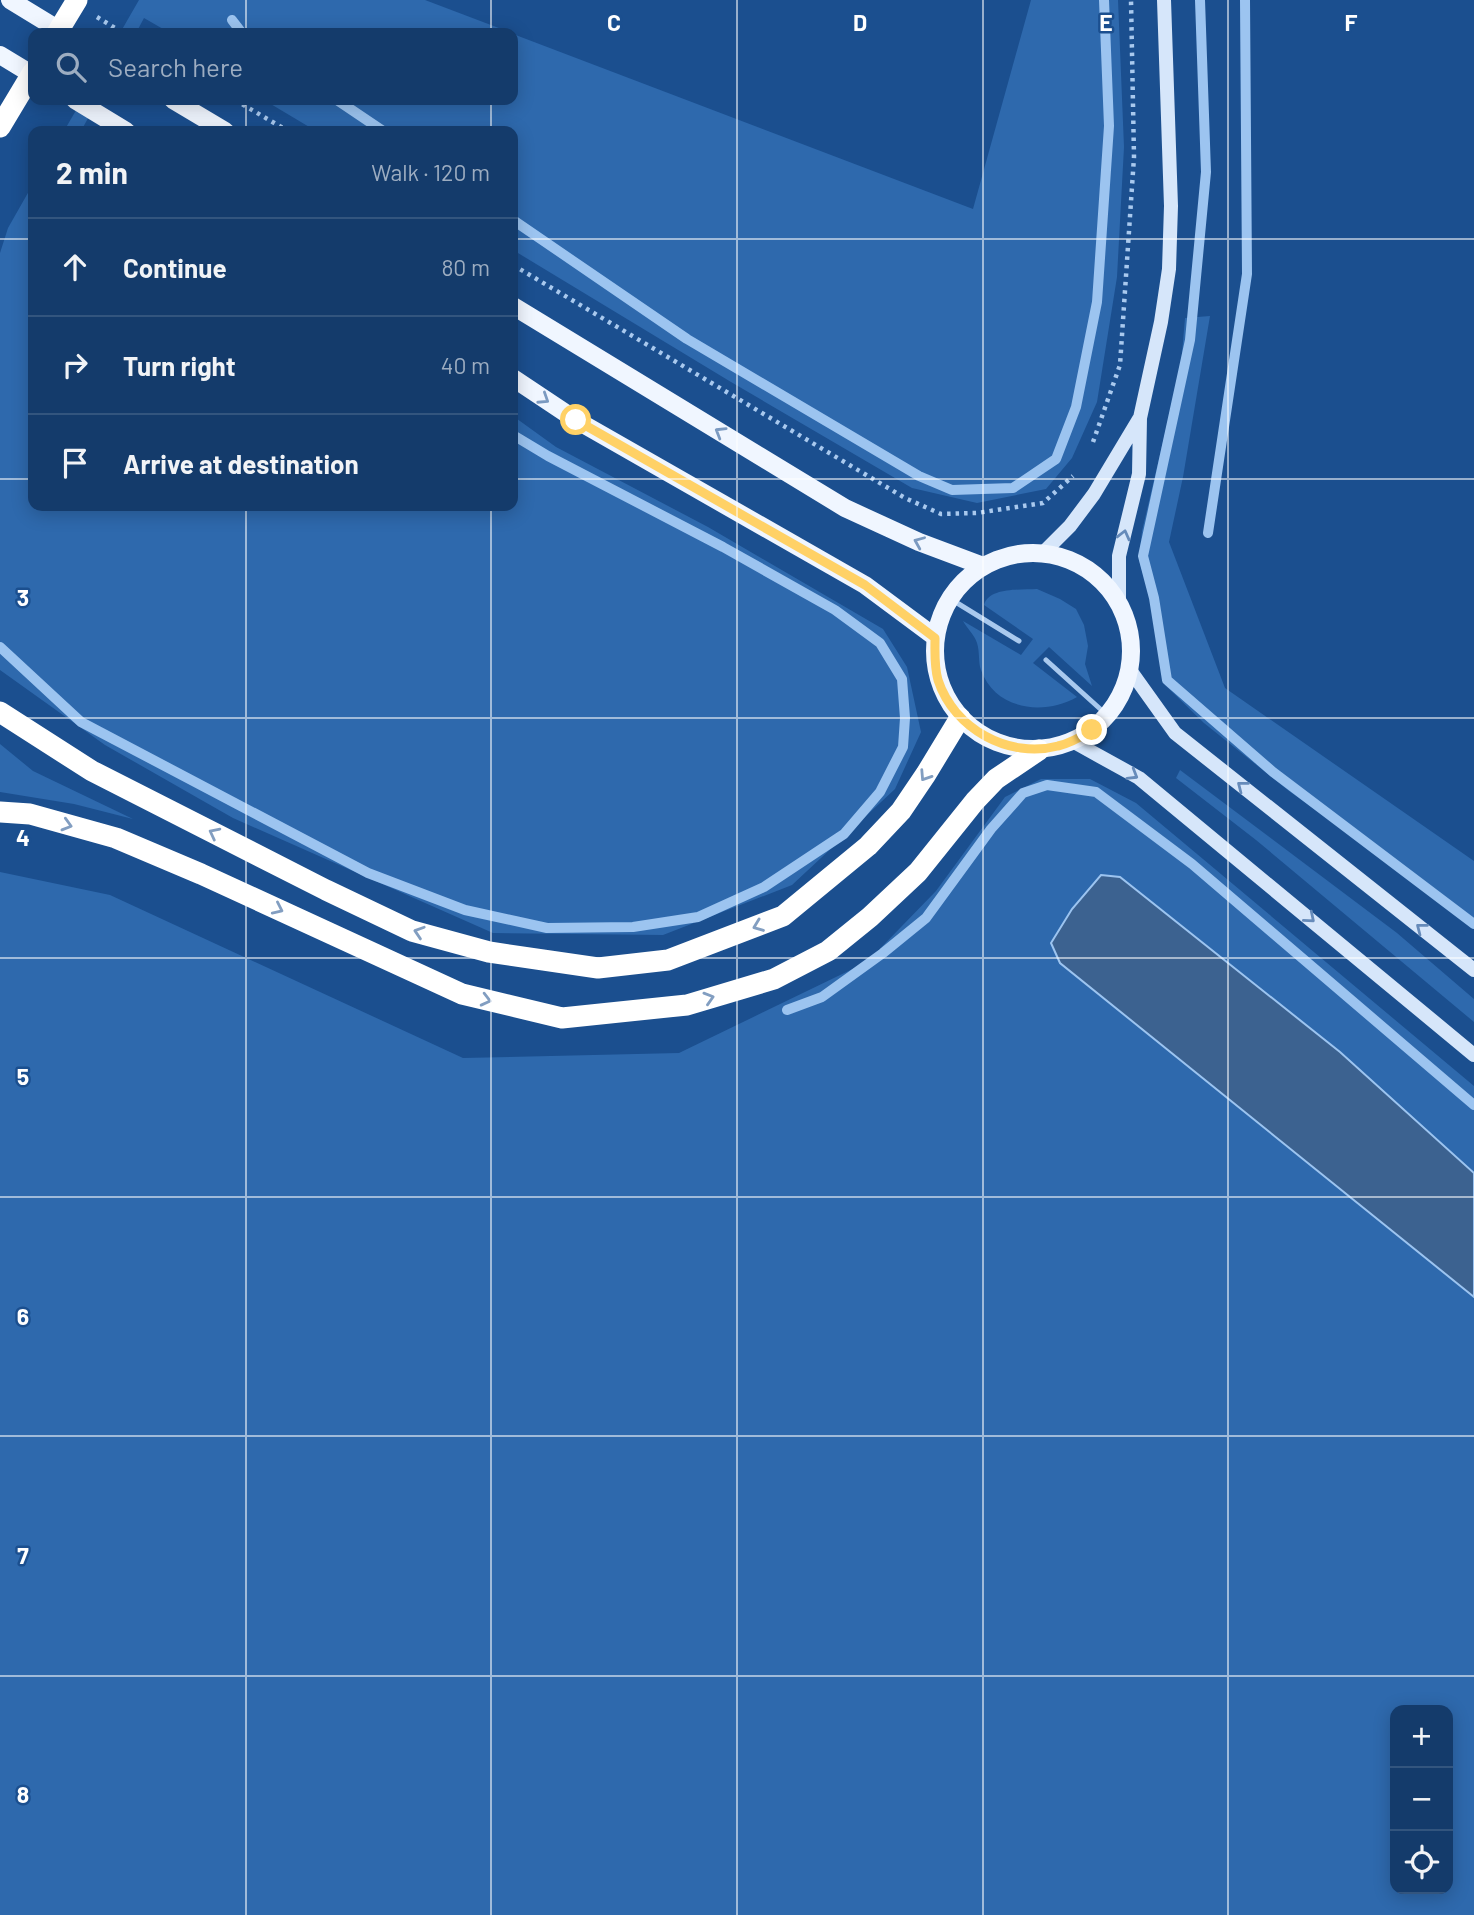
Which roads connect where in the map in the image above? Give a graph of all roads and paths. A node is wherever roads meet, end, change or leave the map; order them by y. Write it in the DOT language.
graph roads {
  1 [pos="10,0"];
  2 [pos="77,0"];
  3 [pos="1131,0"];
  4 [pos="1164,0"];
  5 [pos="56,28"];
  6 [pos="60,28"];
  7 [pos="0,55"];
  8 [pos="28,71"];
  9 [pos="28,82"];
  10 [pos="83,105"];
  11 [pos="181,105"];
  12 [pos="244,105"];
  13 [pos="118,126"];
  14 [pos="217,126"];
  15 [pos="279,126"];
  16 [pos="0,127"];
  17 [pos="518,268"];
  18 [pos="518,309"];
  19 [pos="518,382"];
  20 [pos="1140,418"];
  21 [pos="1091,447"];
  22 [pos="1079,469"];
  23 [pos="1043,553"];
  24 [pos="983,566"];
  25 [pos="949,598"];
  26 [pos="1119,602"];
  27 [pos="935,638"];
  28 [pos="1019,641"];
  29 [pos="1046,660"];
  30 [pos="1130,670"];
  31 [pos="0,712"];
  32 [pos="1108,716"];
  33 [pos="960,718"];
  34 [pos="1074,742"];
  35 [pos="1039,750"];
  36 [pos="0,812"];
  37 [pos="1474,970"];
  38 [pos="1474,1055"];
  1 -- 5 [label="main road"];
  2 -- 6 [label="highway"];
  3 -- 21 [label="path"];
  4 -- 20 [label="main road"];
  7 -- 8 [label="main road"];
  9 -- 16 [label="highway"];
  10 -- 13 [label="main road"];
  11 -- 14 [label="main road"];
  12 -- 15 [label="path"];
  17 -- 22 [label="path"];
  24 -- 18 [label="main road, one-way"];
  19 -- 27 [label="main road, one-way"];
  20 -- 23 [label="main road"];
  26 -- 20 [label="main road, one-way"];
  23 -- 24 [label="main road"];
  23 -- 26 [label="main road"];
  24 -- 25 [label="main road"];
  25 -- 27 [label="main road"];
  25 -- 28 [label="lane"];
  26 -- 30 [label="main road"];
  27 -- 33 [label="main road"];
  29 -- 32 [label="lane"];
  30 -- 32 [label="main road"];
  37 -- 30 [label="main road, one-way"];
  33 -- 31 [label="highway, one-way"];
  32 -- 34 [label="main road"];
  33 -- 35 [label="main road"];
  34 -- 35 [label="main road"];
  34 -- 38 [label="main road, one-way"];
  36 -- 35 [label="highway, one-way"];
}
